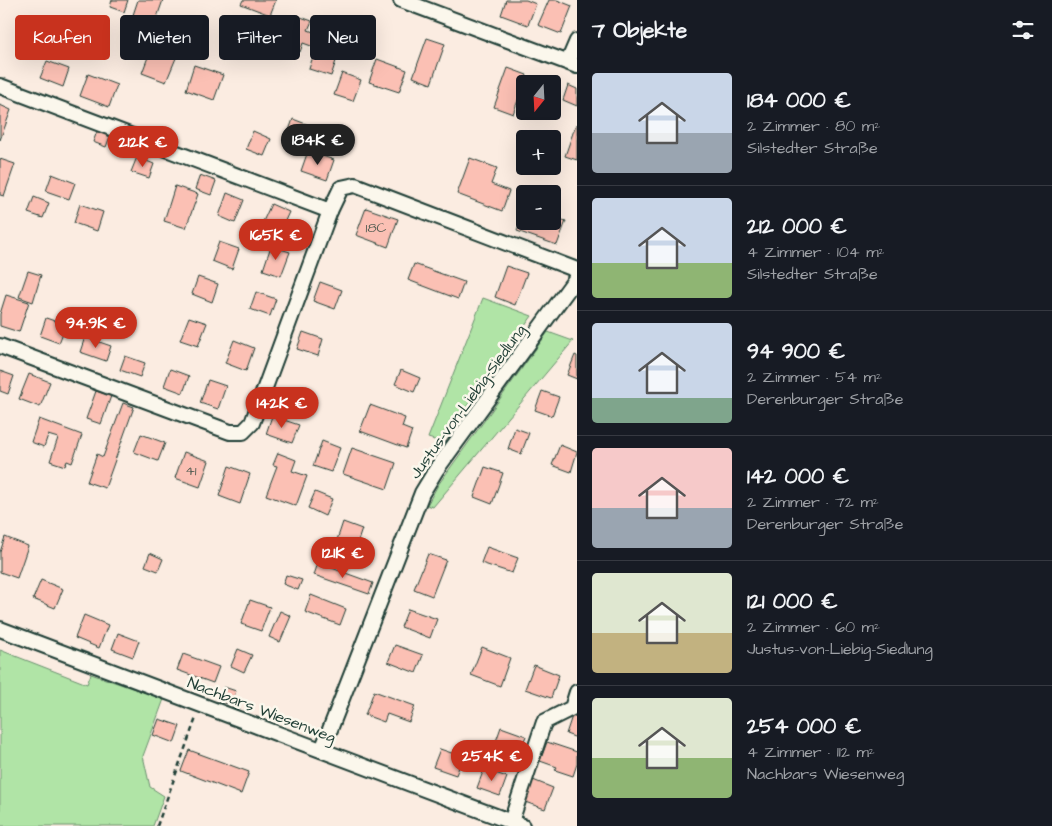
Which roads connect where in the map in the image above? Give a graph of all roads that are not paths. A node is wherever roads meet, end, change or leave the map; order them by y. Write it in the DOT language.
graph roads {
  1 [pos="401,0"];
  2 [pos="425,4"];
  3 [pos="577,41"];
  4 [pos="572,64"];
  5 [pos="0,86"];
  6 [pos="330,211"];
  7 [pos="577,270"];
  8 [pos="577,277"];
  9 [pos="0,346"];
  10 [pos="0,629"];
  11 [pos="577,692"];
  12 [pos="322,750"];
  13 [pos="517,824"];
  1 -- 2 [label="street"];
  2 -- 4 [label="street"];
  3 -- 4 [label="street"];
  5 -- 6 [label="street"];
  6 -- 7 [label="street"];
  6 -- 9 [label="street"];
  8 -- 12 [label="street, Justus-von-Liebig-Siedlung"];
  10 -- 12 [label="street, Nachbars Wiesenweg"];
  11 -- 13 [label="street, Nachbars Wiesenweg"];
  12 -- 13 [label="street, Nachbars Wiesenweg"];
}
